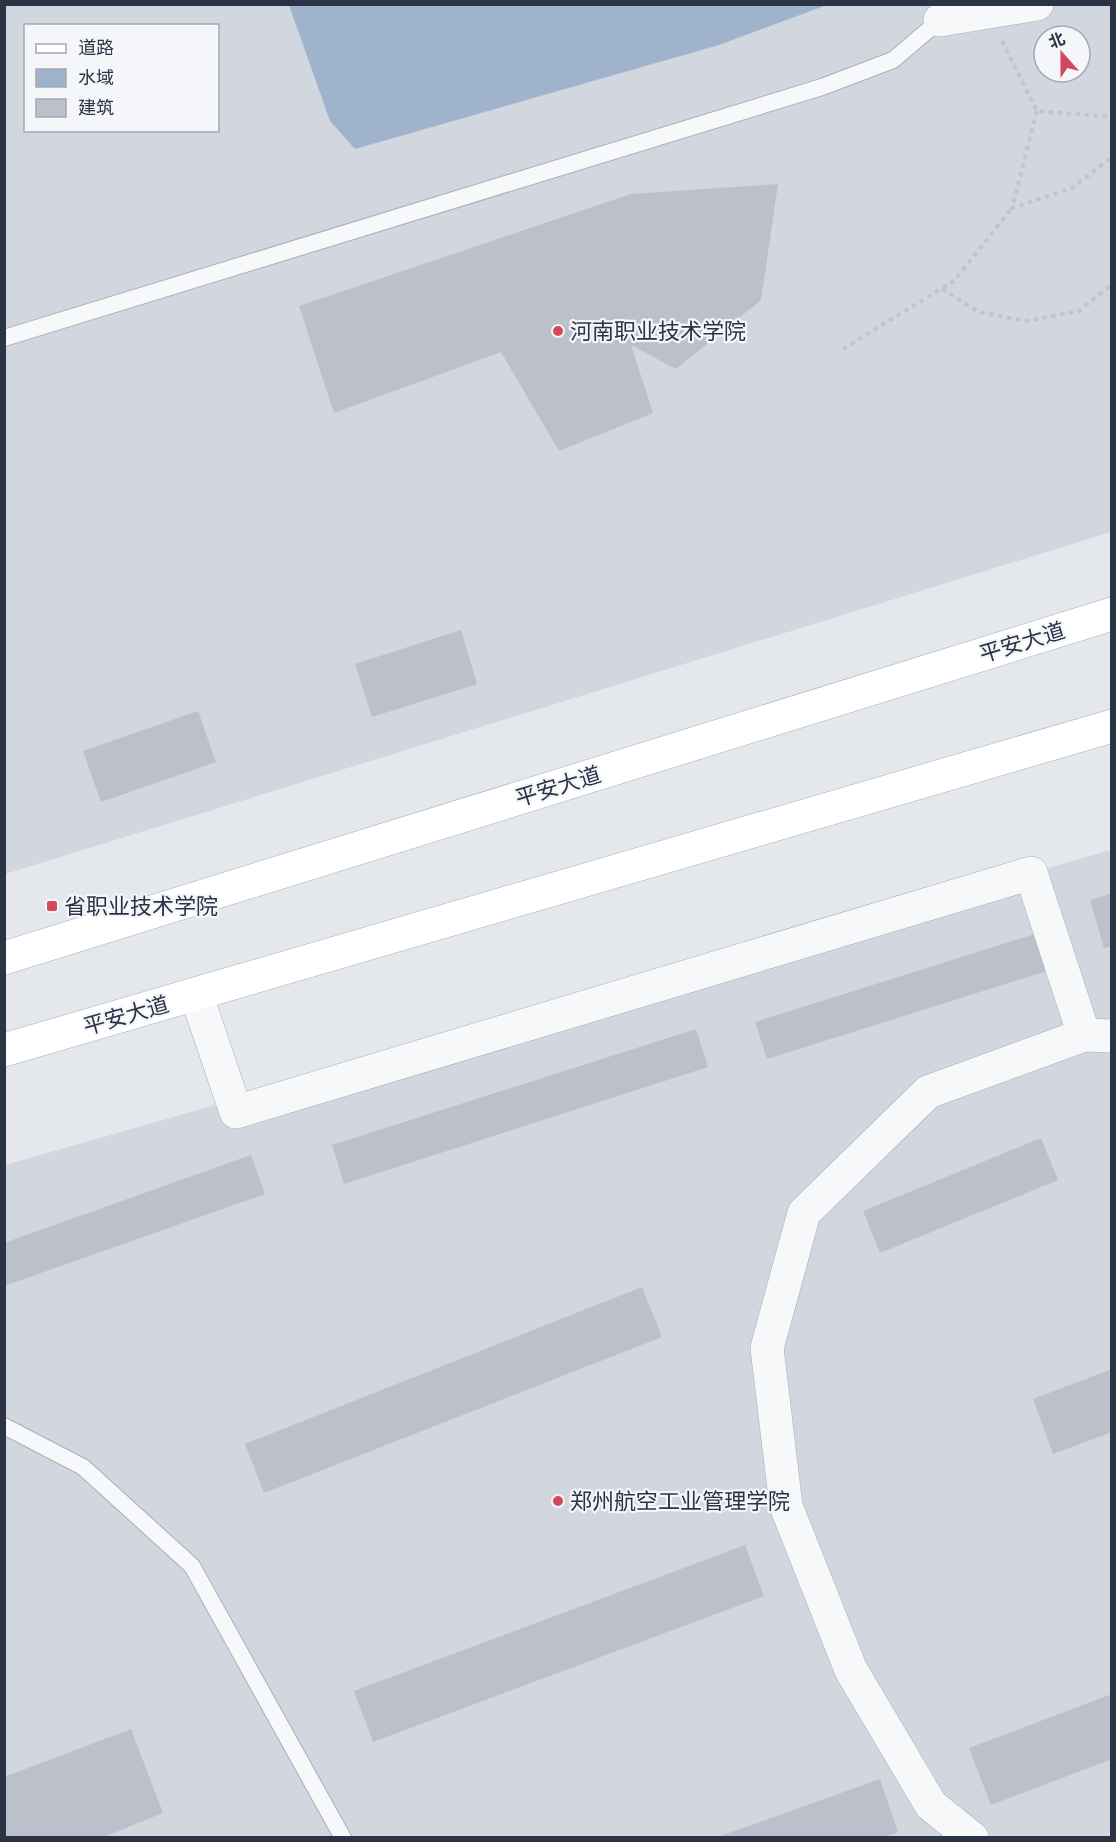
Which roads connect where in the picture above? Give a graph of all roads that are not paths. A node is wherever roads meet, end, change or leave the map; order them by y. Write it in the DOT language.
graph roads {
  1 [pos="1037,4"];
  2 [pos="944,12"];
  3 [pos="4,338"];
  4 [pos="1112,614"];
  5 [pos="1112,726"];
  6 [pos="4,958"];
  7 [pos="196,994"];
  8 [pos="1098,1035"];
  9 [pos="4,1050"];
  10 [pos="4,1426"];
  11 [pos="344,1838"];
  12 [pos="972,1838"];
  1 -- 2 [label="street"];
  2 -- 3 [label="lane"];
  4 -- 6 [label="main road, 平安大道"];
  5 -- 7 [label="main road, 平安大道"];
  7 -- 8 [label="street"];
  7 -- 9 [label="main road, 平安大道"];
  8 -- 12 [label="street"];
  10 -- 11 [label="lane"];
}
